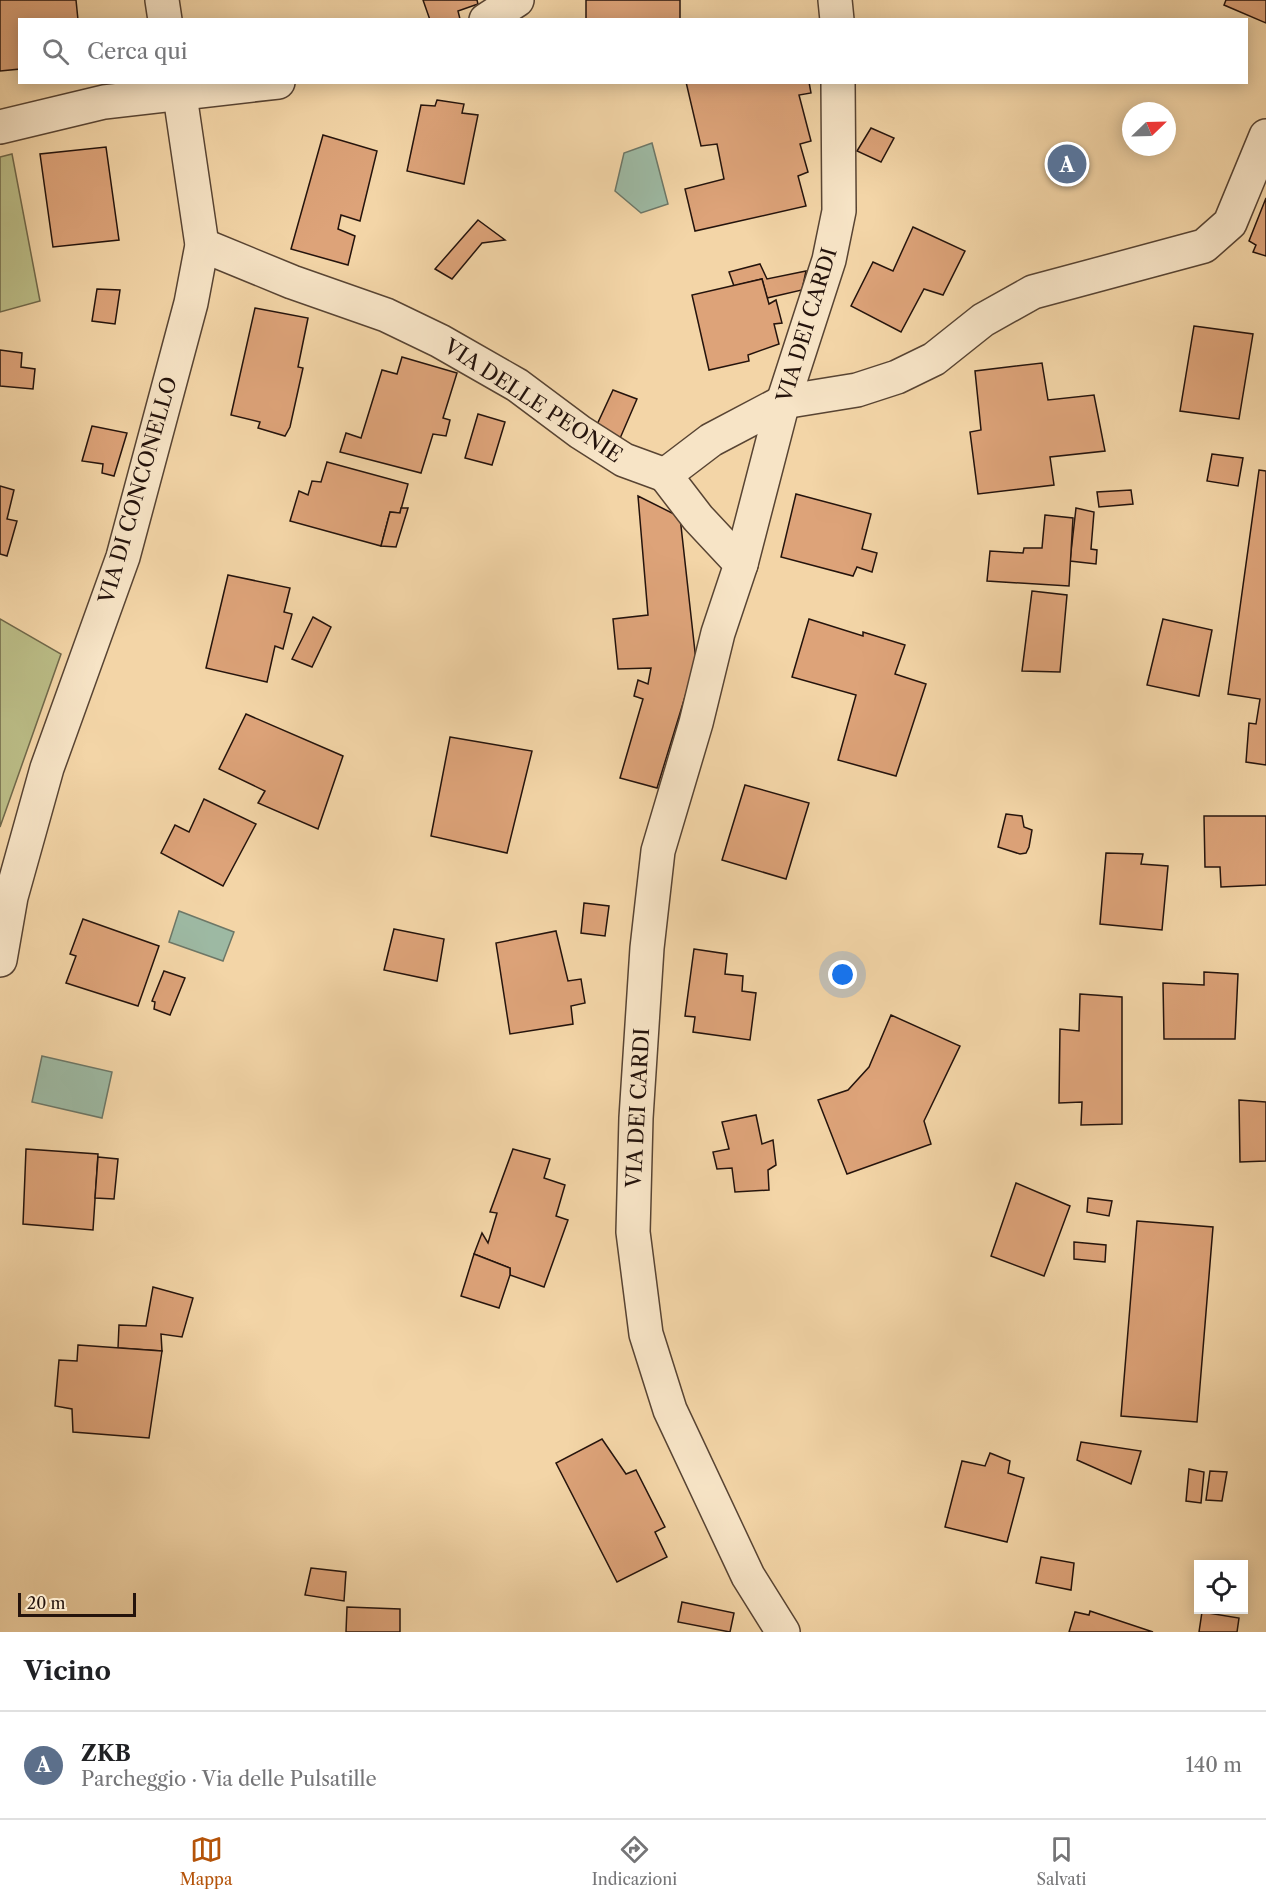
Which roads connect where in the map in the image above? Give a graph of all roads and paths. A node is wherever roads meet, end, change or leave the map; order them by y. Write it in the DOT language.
graph roads {
  1 [pos="162,0"];
  2 [pos="517,0"];
  3 [pos="835,0"];
  4 [pos="165,18"];
  5 [pos="489,18"];
  6 [pos="837,18"];
  7 [pos="238,84"];
  8 [pos="838,84"];
  9 [pos="179,87"];
  10 [pos="0,127"];
  11 [pos="1266,136"];
  12 [pos="202,245"];
  13 [pos="783,402"];
  14 [pos="665,475"];
  15 [pos="741,564"];
  16 [pos="0,960"];
  17 [pos="783,1632"];
  1 -- 4 [label="street"];
  2 -- 5 [label="street"];
  3 -- 6 [label="street"];
  7 -- 9 [label="street"];
  8 -- 13 [label="street, VIA DEI CARDI"];
  9 -- 10 [label="street"];
  9 -- 12 [label="street, VIA DI CONCONELLO"];
  11 -- 13 [label="street"];
  12 -- 14 [label="street, VIA DELLE PEONIE"];
  12 -- 16 [label="street, VIA DI CONCONELLO"];
  13 -- 14 [label="street"];
  13 -- 15 [label="street, VIA DEI CARDI"];
  14 -- 15 [label="street"];
  15 -- 17 [label="street, VIA DEI CARDI"];
}
